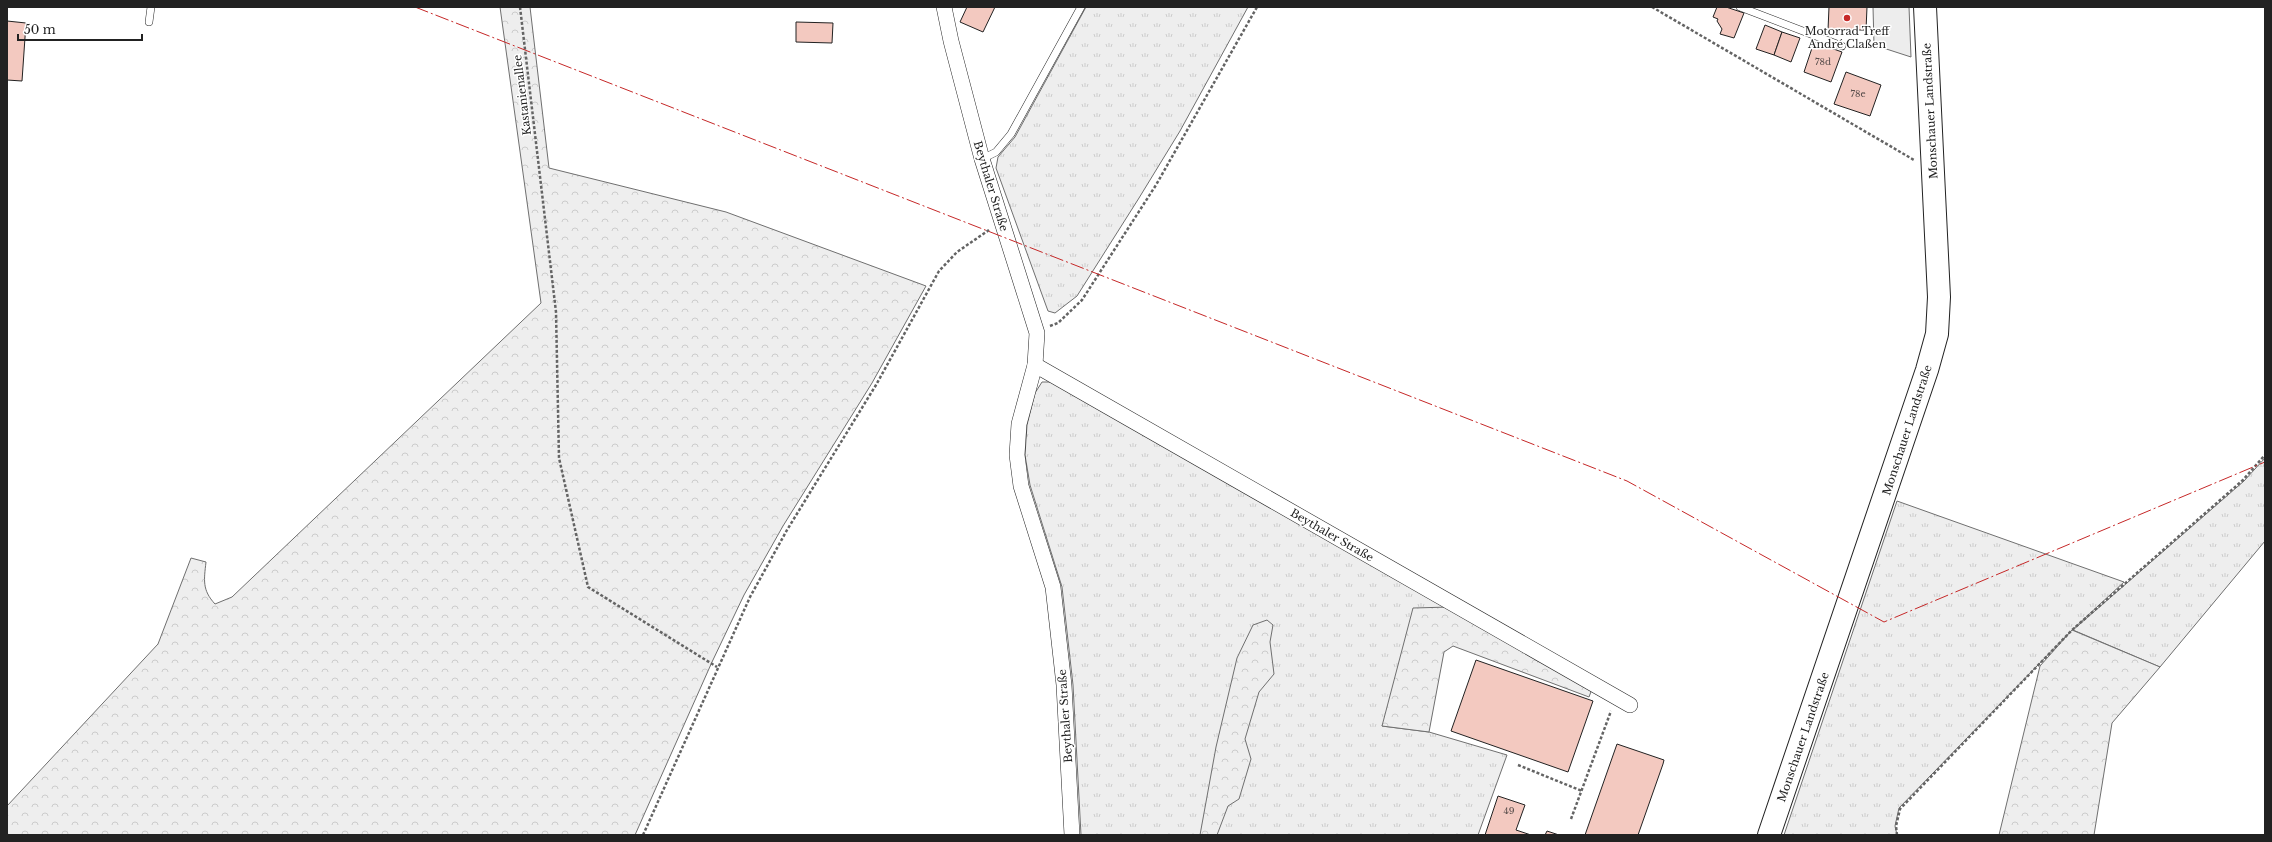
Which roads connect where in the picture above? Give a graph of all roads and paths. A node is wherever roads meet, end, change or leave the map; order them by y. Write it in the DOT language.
graph roads {
  1 [pos="151,7"];
  2 [pos="520,7"];
  3 [pos="944,7"];
  4 [pos="1081,7"];
  5 [pos="1257,7"];
  6 [pos="1652,7"];
  7 [pos="1740,7"];
  8 [pos="1925,7"];
  9 [pos="149,22"];
  10 [pos="1842,46"];
  11 [pos="982,159"];
  12 [pos="1934,171"];
  13 [pos="1002,224"];
  14 [pos="1036,332"];
  15 [pos="1035,365"];
  16 [pos="2265,454"];
  17 [pos="717,667"];
  18 [pos="1616,698"];
  19 [pos="1630,705"];
  20 [pos="1518,765"];
  21 [pos="1582,791"];
  22 [pos="1571,819"];
  23 [pos="643,835"];
  24 [pos="1072,835"];
  25 [pos="1769,835"];
  26 [pos="1897,835"];
  1 -- 9 [label="lane"];
  2 -- 17 [label="path, Kastanienallee"];
  3 -- 11 [label="street, Beythaler Straße"];
  4 -- 11 [label="lane"];
  5 -- 14 [label="path"];
  6 -- 12 [label="path"];
  7 -- 10 [label="lane"];
  8 -- 12 [label="main road, Monschauer Landstraße"];
  11 -- 13 [label="street, Beythaler Straße"];
  12 -- 25 [label="main road, Monschauer Landstraße"];
  13 -- 14 [label="street, Beythaler Straße"];
  13 -- 17 [label="path"];
  14 -- 15 [label="street, Beythaler Straße"];
  15 -- 18 [label="street, Beythaler Straße"];
  15 -- 24 [label="street, Beythaler Straße"];
  16 -- 26 [label="path"];
  17 -- 23 [label="path"];
  18 -- 19 [label="street, Beythaler Straße"];
  18 -- 21 [label="path"];
  20 -- 21 [label="path"];
  21 -- 22 [label="path"];
}
